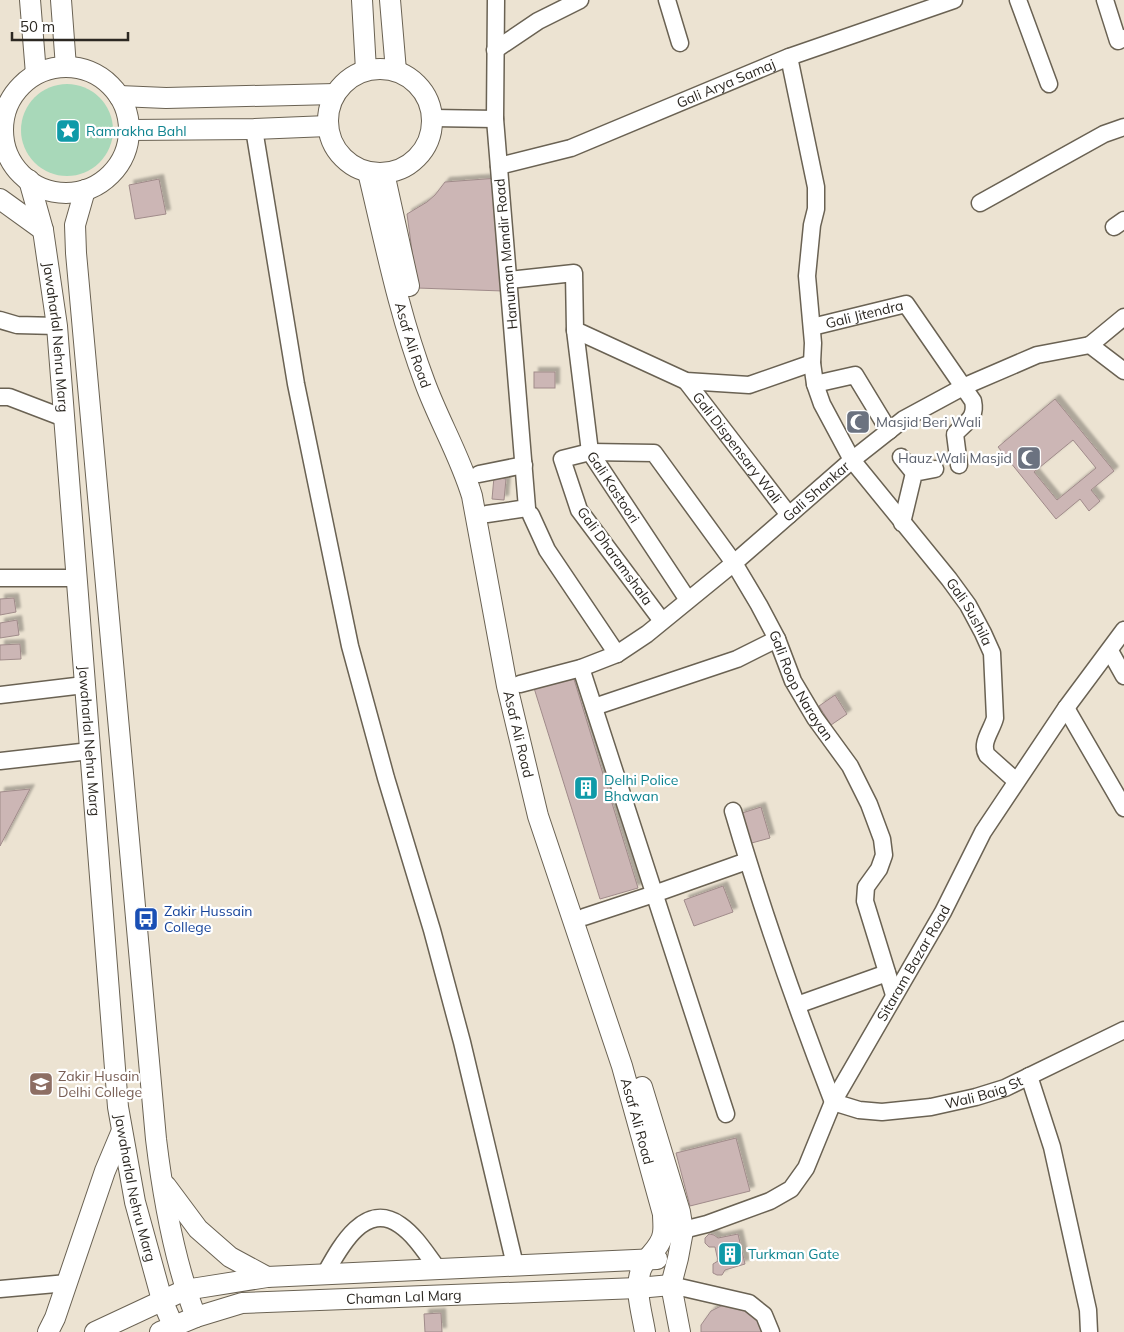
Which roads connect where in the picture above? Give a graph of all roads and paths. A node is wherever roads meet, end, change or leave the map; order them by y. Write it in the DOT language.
graph roads {
  1 [pos="30,0"];
  2 [pos="61,0"];
  3 [pos="362,0"];
  4 [pos="390,0"];
  5 [pos="496,0"];
  6 [pos="580,0"];
  7 [pos="667,0"];
  8 [pos="951,0"];
  9 [pos="1018,0"];
  10 [pos="1105,0"];
  11 [pos="1124,38"];
  12 [pos="680,43"];
  13 [pos="495,50"];
  14 [pos="789,57"];
  15 [pos="66,67"];
  16 [pos="366,70"];
  17 [pos="396,71"];
  18 [pos="36,74"];
  19 [pos="1049,84"];
  20 [pos="335,94"];
  21 [pos="119,96"];
  22 [pos="433,118"];
  23 [pos="2,119"];
  24 [pos="495,119"];
  25 [pos="328,126"];
  26 [pos="1124,128"];
  27 [pos="254,129"];
  28 [pos="129,130"];
  29 [pos="2,141"];
  30 [pos="499,166"];
  31 [pos="376,173"];
  32 [pos="28,180"];
  33 [pos="85,190"];
  34 [pos="0,199"];
  35 [pos="980,203"];
  36 [pos="43,230"];
  37 [pos="509,280"];
  38 [pos="1124,317"];
  39 [pos="0,320"];
  40 [pos="57,326"];
  41 [pos="812,327"];
  42 [pos="575,330"];
  43 [pos="1090,345"];
  44 [pos="812,363"];
  45 [pos="1124,370"];
  46 [pos="686,381"];
  47 [pos="815,384"];
  48 [pos="964,386"];
  49 [pos="0,397"];
  50 [pos="64,418"];
  51 [pos="889,431"];
  52 [pos="590,452"];
  53 [pos="901,458"];
  54 [pos="852,460"];
  55 [pos="524,465"];
  56 [pos="959,465"];
  57 [pos="935,469"];
  58 [pos="914,473"];
  59 [pos="479,474"];
  60 [pos="529,511"];
  61 [pos="487,514"];
  62 [pos="789,515"];
  63 [pos="902,523"];
  64 [pos="734,563"];
  65 [pos="0,578"];
  66 [pos="76,578"];
  67 [pos="688,600"];
  68 [pos="662,621"];
  69 [pos="1124,630"];
  70 [pos="777,639"];
  71 [pos="1110,651"];
  72 [pos="617,654"];
  73 [pos="581,668"];
  74 [pos="1124,676"];
  75 [pos="520,684"];
  76 [pos="84,685"];
  77 [pos="0,695"];
  78 [pos="594,708"];
  79 [pos="1066,708"];
  80 [pos="90,751"];
  81 [pos="0,761"];
  82 [pos="1016,781"];
  83 [pos="1124,808"];
  84 [pos="733,811"];
  85 [pos="747,861"];
  86 [pos="654,894"];
  87 [pos="584,917"];
  88 [pos="887,973"];
  89 [pos="894,995"];
  90 [pos="797,1005"];
  91 [pos="1124,1030"];
  92 [pos="1029,1076"];
  93 [pos="833,1102"];
  94 [pos="726,1114"];
  95 [pos="121,1133"];
  96 [pos="161,1181"];
  97 [pos="683,1231"];
  98 [pos="663,1235"];
  99 [pos="678,1258"];
  100 [pos="645,1260"];
  101 [pos="515,1265"];
  102 [pos="438,1269"];
  103 [pos="325,1274"];
  104 [pos="267,1277"];
  105 [pos="67,1283"];
  106 [pos="671,1285"];
  107 [pos="638,1288"];
  108 [pos="0,1289"];
  109 [pos="185,1290"];
  110 [pos="162,1300"];
  111 [pos="196,1318"];
  112 [pos="170,1330"];
  113 [pos="48,1332"];
  114 [pos="95,1332"];
  115 [pos="645,1332"];
  116 [pos="680,1332"];
  117 [pos="772,1332"];
  118 [pos="1089,1332"];
  1 -- 18 [label="main road"];
  2 -- 15 [label="main road"];
  3 -- 16 [label="main road"];
  4 -- 17 [label="main road"];
  5 -- 13 [label="street, Hanuman Mandir Road"];
  6 -- 13 [label="street"];
  7 -- 12 [label="street"];
  8 -- 14 [label="street, Gali Arya Samaj"];
  9 -- 19 [label="street"];
  10 -- 11 [label="street"];
  13 -- 24 [label="street, Hanuman Mandir Road"];
  14 -- 30 [label="street, Gali Arya Samaj"];
  14 -- 41 [label="street, Gali Sushila"];
  15 -- 18 [label="main road"];
  15 -- 21 [label="main road"];
  16 -- 17 [label="main road"];
  16 -- 20 [label="main road"];
  17 -- 22 [label="main road"];
  18 -- 23 [label="main road"];
  20 -- 21 [label="main road"];
  20 -- 25 [label="main road"];
  21 -- 28 [label="main road"];
  22 -- 24 [label="street"];
  22 -- 31 [label="main road"];
  23 -- 29 [label="main road"];
  24 -- 30 [label="street, Hanuman Mandir Road"];
  25 -- 27 [label="main road"];
  25 -- 31 [label="main road"];
  26 -- 35 [label="street"];
  27 -- 28 [label="main road"];
  27 -- 101 [label="street"];
  28 -- 33 [label="main road"];
  29 -- 32 [label="main road"];
  30 -- 37 [label="street, Hanuman Mandir Road"];
  31 -- 59 [label="main road, Asaf Ali Road"];
  31 -- 98 [label="main road, Asaf Ali Road"];
  32 -- 33 [label="main road"];
  32 -- 36 [label="main road, Jawaharlal Nehru Marg"];
  33 -- 96 [label="main road, Jawaharlal Nehru Marg"];
  34 -- 36 [label="main road"];
  36 -- 40 [label="main road, Jawaharlal Nehru Marg"];
  37 -- 42 [label="street, Gali Kastoori"];
  37 -- 55 [label="street, Hanuman Mandir Road"];
  38 -- 43 [label="street"];
  39 -- 40 [label="street"];
  40 -- 50 [label="main road, Jawaharlal Nehru Marg"];
  41 -- 44 [label="street, Gali Sushila"];
  41 -- 48 [label="street, Gali Jitendra"];
  42 -- 46 [label="street"];
  42 -- 52 [label="street, Gali Kastoori"];
  43 -- 45 [label="street"];
  43 -- 48 [label="street, Gali Shankar"];
  44 -- 46 [label="street"];
  44 -- 47 [label="street, Gali Sushila"];
  46 -- 62 [label="street, Gali Dispensary Wali"];
  47 -- 51 [label="street"];
  47 -- 54 [label="street, Gali Sushila"];
  48 -- 51 [label="street, Gali Shankar"];
  48 -- 56 [label="street"];
  49 -- 50 [label="street"];
  50 -- 66 [label="main road, Jawaharlal Nehru Marg"];
  51 -- 54 [label="street, Gali Shankar"];
  52 -- 64 [label="street, Gali Roop Narayan"];
  52 -- 67 [label="street, Gali Kastoori"];
  52 -- 68 [label="street, Gali Dharamshala"];
  53 -- 58 [label="street"];
  54 -- 62 [label="street, Gali Shankar"];
  54 -- 63 [label="street, Gali Sushila"];
  55 -- 59 [label="street"];
  55 -- 60 [label="street, Hanuman Mandir Road"];
  57 -- 58 [label="street"];
  58 -- 63 [label="street"];
  59 -- 61 [label="main road, Asaf Ali Road"];
  60 -- 61 [label="street"];
  60 -- 72 [label="street, Hanuman Mandir Road"];
  61 -- 75 [label="main road, Asaf Ali Road"];
  62 -- 64 [label="street, Gali Shankar"];
  63 -- 82 [label="street, Gali Sushila"];
  64 -- 67 [label="street, Gali Shankar"];
  64 -- 70 [label="street, Gali Roop Narayan"];
  65 -- 66 [label="street"];
  66 -- 76 [label="main road, Jawaharlal Nehru Marg"];
  67 -- 68 [label="street, Gali Shankar"];
  68 -- 72 [label="street, Gali Shankar"];
  69 -- 71 [label="street, Sitaram Bazar Road"];
  70 -- 78 [label="street"];
  70 -- 88 [label="street, Gali Roop Narayan"];
  71 -- 74 [label="street"];
  71 -- 79 [label="street, Sitaram Bazar Road"];
  72 -- 73 [label="street, Gali Shankar"];
  73 -- 75 [label="street, Gali Shankar"];
  73 -- 78 [label="street"];
  75 -- 87 [label="main road, Asaf Ali Road"];
  76 -- 77 [label="street"];
  76 -- 80 [label="main road, Jawaharlal Nehru Marg"];
  78 -- 86 [label="street"];
  79 -- 82 [label="street, Sitaram Bazar Road"];
  79 -- 83 [label="street"];
  80 -- 81 [label="street"];
  80 -- 95 [label="main road, Jawaharlal Nehru Marg"];
  82 -- 89 [label="street, Sitaram Bazar Road"];
  84 -- 85 [label="street"];
  85 -- 86 [label="street"];
  85 -- 90 [label="street"];
  86 -- 87 [label="street"];
  86 -- 94 [label="street"];
  87 -- 97 [label="main road, Asaf Ali Road"];
  88 -- 89 [label="street, Gali Roop Narayan"];
  88 -- 90 [label="street"];
  89 -- 93 [label="street, Sitaram Bazar Road"];
  90 -- 93 [label="street"];
  91 -- 92 [label="street, Wali Baig St"];
  92 -- 93 [label="street, Wali Baig St"];
  92 -- 118 [label="street"];
  93 -- 97 [label="street, Sitaram Bazar Road"];
  95 -- 105 [label="main road"];
  95 -- 110 [label="main road, Jawaharlal Nehru Marg"];
  96 -- 104 [label="main road"];
  96 -- 109 [label="main road, Jawaharlal Nehru Marg"];
  97 -- 98 [label="street, Sitaram Bazar Road"];
  97 -- 99 [label="main road, Asaf Ali Road"];
  98 -- 100 [label="main road"];
  99 -- 100 [label="main road"];
  99 -- 106 [label="main road, Asaf Ali Road"];
  100 -- 101 [label="main road, Chaman Lal Marg"];
  100 -- 107 [label="main road"];
  101 -- 102 [label="main road, Chaman Lal Marg"];
  102 -- 103 [label="main road, Chaman Lal Marg"];
  102 -- 103 [label="street"];
  103 -- 104 [label="main road, Chaman Lal Marg"];
  104 -- 109 [label="main road"];
  105 -- 108 [label="street"];
  105 -- 113 [label="main road"];
  106 -- 107 [label="main road"];
  106 -- 116 [label="main road, Asaf Ali Road"];
  106 -- 117 [label="street"];
  107 -- 111 [label="main road, Chaman Lal Marg"];
  107 -- 115 [label="main road"];
  109 -- 110 [label="main road"];
  109 -- 111 [label="main road, Jawaharlal Nehru Marg"];
  110 -- 112 [label="main road, Jawaharlal Nehru Marg"];
  110 -- 114 [label="main road"];
  111 -- 112 [label="main road, Chaman Lal Marg"];
}
